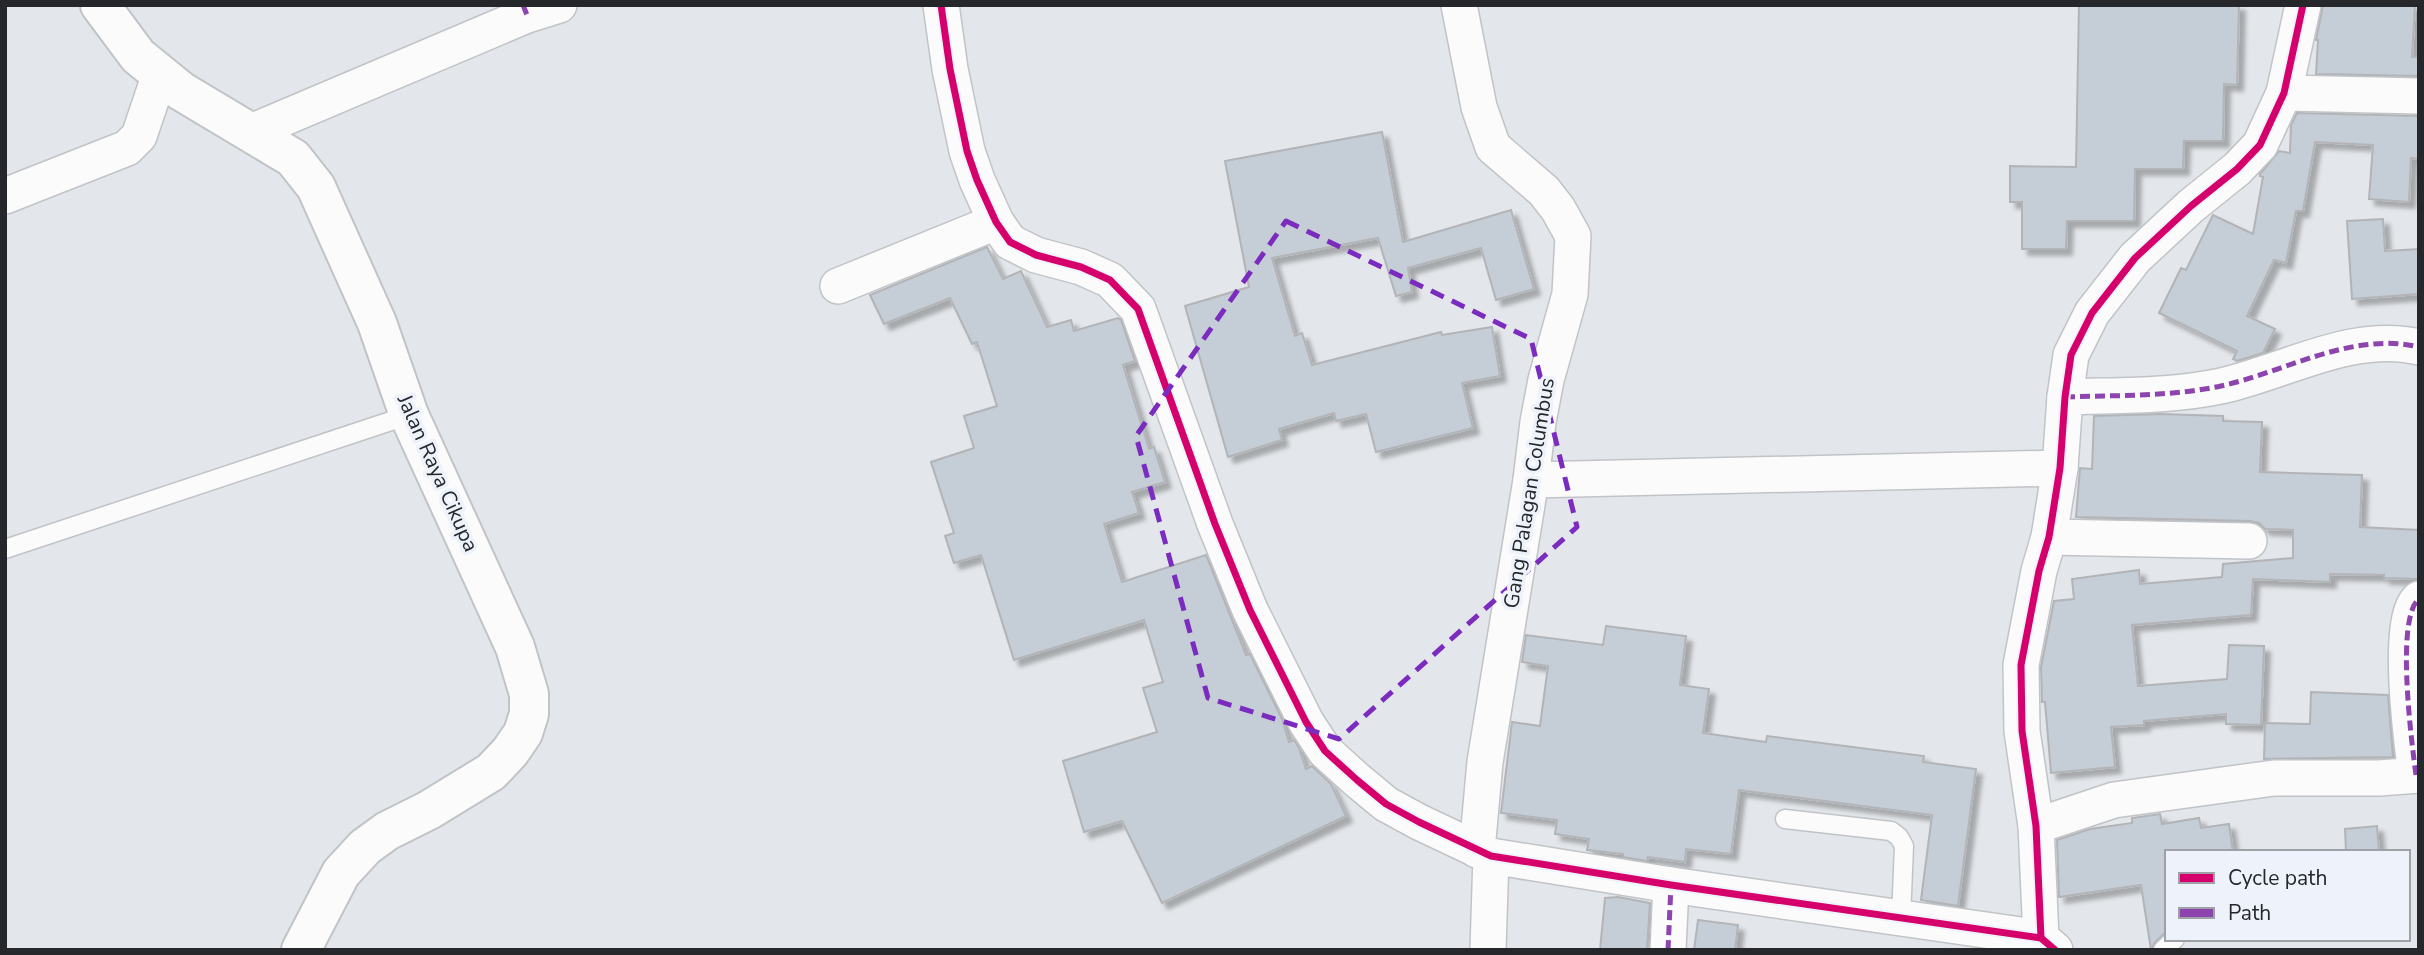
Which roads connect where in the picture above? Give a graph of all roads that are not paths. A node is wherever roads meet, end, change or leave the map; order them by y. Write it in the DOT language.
graph roads {
  1 [pos="100,5"];
  2 [pos="941,5"];
  3 [pos="1459,5"];
  4 [pos="2303,5"];
  5 [pos="528,13"];
  6 [pos="160,74"];
  7 [pos="2284,93"];
  8 [pos="2419,96"];
  9 [pos="251,132"];
  10 [pos="5,196"];
  11 [pos="996,222"];
  12 [pos="838,286"];
  13 [pos="2419,348"];
  14 [pos="2065,397"];
  15 [pos="409,415"];
  16 [pos="2060,468"];
  17 [pos="1531,480"];
  18 [pos="2049,537"];
  19 [pos="2249,541"];
  20 [pos="5,549"];
  21 [pos="2419,599"];
  22 [pos="2417,775"];
  23 [pos="1785,819"];
  24 [pos="2036,826"];
  25 [pos="1484,853"];
  26 [pos="1671,885"];
  27 [pos="1901,918"];
  28 [pos="2048,944"];
  29 [pos="301,950"];
  30 [pos="1488,950"];
  31 [pos="1668,950"];
  1 -- 6 [label="main road, Jalan Raya Cikupa"];
  2 -- 11 [label="street"];
  3 -- 17 [label="street, Gang Palagan Columbus"];
  4 -- 7 [label="street"];
  5 -- 9 [label="street"];
  6 -- 9 [label="main road, Jalan Raya Cikupa"];
  6 -- 10 [label="street"];
  7 -- 8 [label="street"];
  7 -- 14 [label="street"];
  9 -- 15 [label="main road, Jalan Raya Cikupa"];
  11 -- 12 [label="street"];
  11 -- 25 [label="street"];
  13 -- 14 [label="street"];
  14 -- 16 [label="street"];
  15 -- 20 [label="lane"];
  15 -- 29 [label="main road, Jalan Raya Cikupa"];
  16 -- 17 [label="street"];
  16 -- 18 [label="street"];
  17 -- 25 [label="street, Gang Palagan Columbus"];
  18 -- 19 [label="street"];
  18 -- 24 [label="street"];
  21 -- 22 [label="street"];
  22 -- 24 [label="street"];
  23 -- 27 [label="lane"];
  24 -- 28 [label="street"];
  25 -- 26 [label="street"];
  25 -- 30 [label="street, Gang Palagan Columbus"];
  26 -- 27 [label="street"];
  26 -- 31 [label="street"];
  27 -- 28 [label="street"];
}
